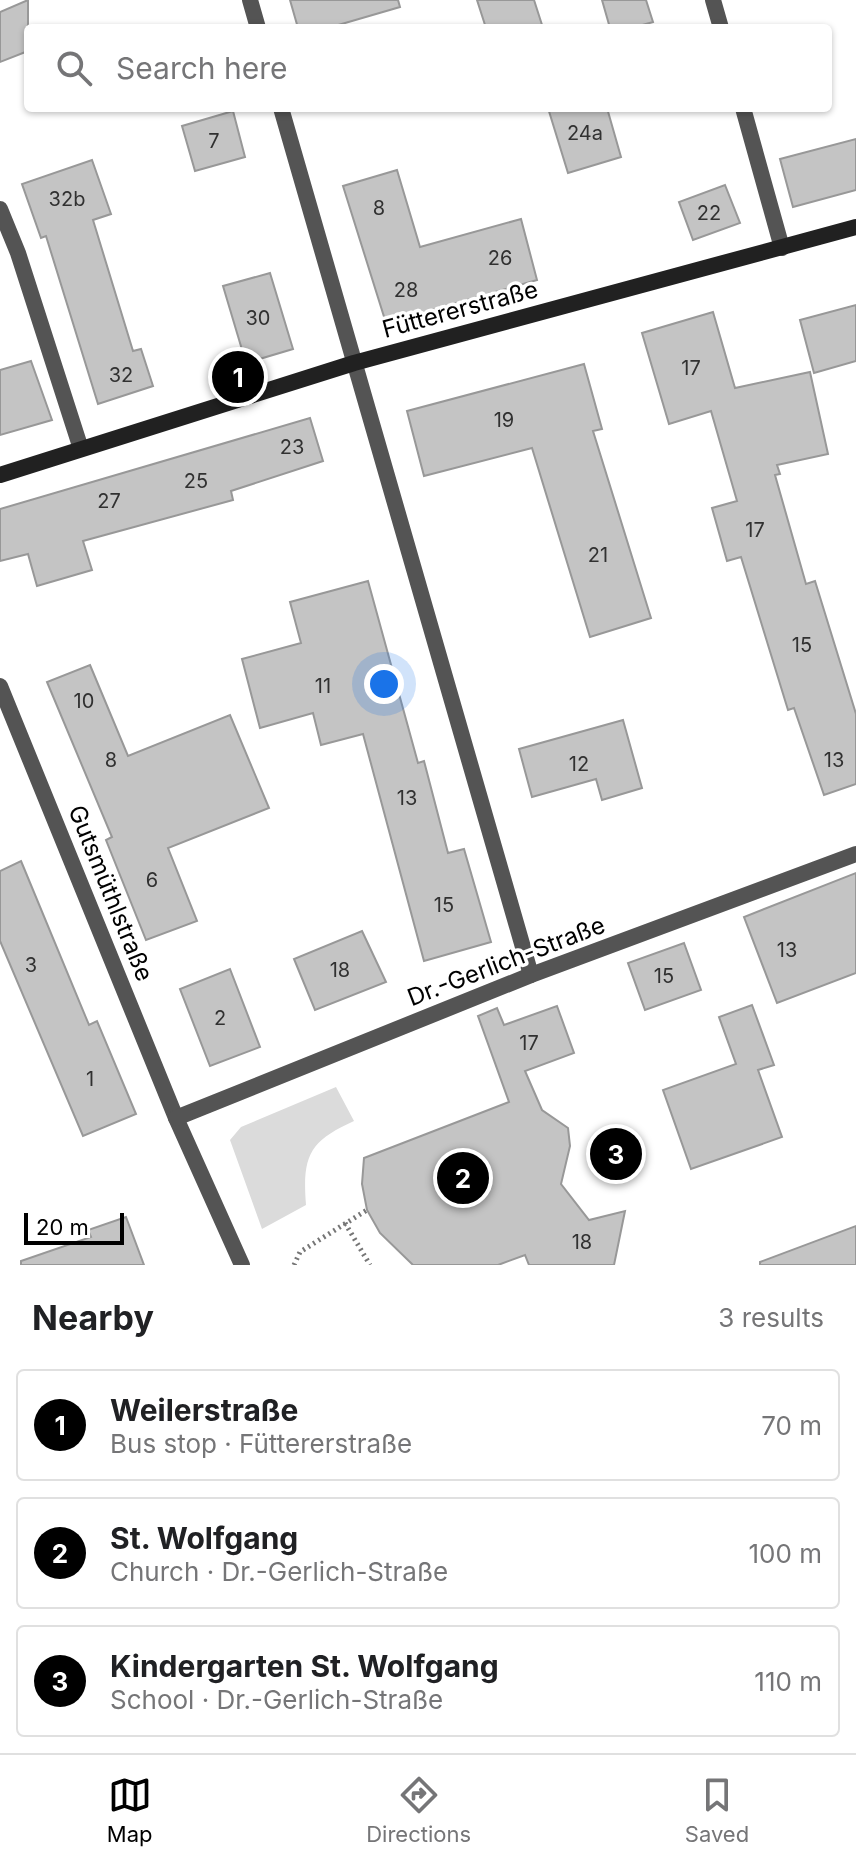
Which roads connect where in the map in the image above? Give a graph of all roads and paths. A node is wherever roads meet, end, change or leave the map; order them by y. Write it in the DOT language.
graph roads {
  1 [pos="250,0"];
  2 [pos="713,0"];
  3 [pos="257,24"];
  4 [pos="720,24"];
  5 [pos="282,112"];
  6 [pos="744,112"];
  7 [pos="0,209"];
  8 [pos="856,227"];
  9 [pos="782,248"];
  10 [pos="354,363"];
  11 [pos="81,449"];
  12 [pos="0,475"];
  13 [pos="1,690"];
  14 [pos="856,854"];
  15 [pos="531,975"];
  16 [pos="176,1118"];
  17 [pos="367,1210"];
  18 [pos="345,1223"];
  19 [pos="242,1265"];
  20 [pos="294,1265"];
  21 [pos="370,1265"];
  1 -- 3 [label="street"];
  2 -- 4 [label="street"];
  5 -- 10 [label="street"];
  6 -- 9 [label="street"];
  7 -- 11 [label="street"];
  8 -- 9 [label="street, Füttererstraße"];
  9 -- 10 [label="street, Füttererstraße"];
  10 -- 11 [label="street, Füttererstraße"];
  10 -- 15 [label="street"];
  11 -- 12 [label="street, Füttererstraße"];
  13 -- 16 [label="street, Gutsmüthlstraße"];
  14 -- 15 [label="street, Dr.-Gerlich-Straße"];
  15 -- 16 [label="street, Dr.-Gerlich-Straße"];
  16 -- 19 [label="street, Gutsmüthlstraße"];
  17 -- 18 [label="path"];
  18 -- 20 [label="path"];
  18 -- 21 [label="path"];
}
